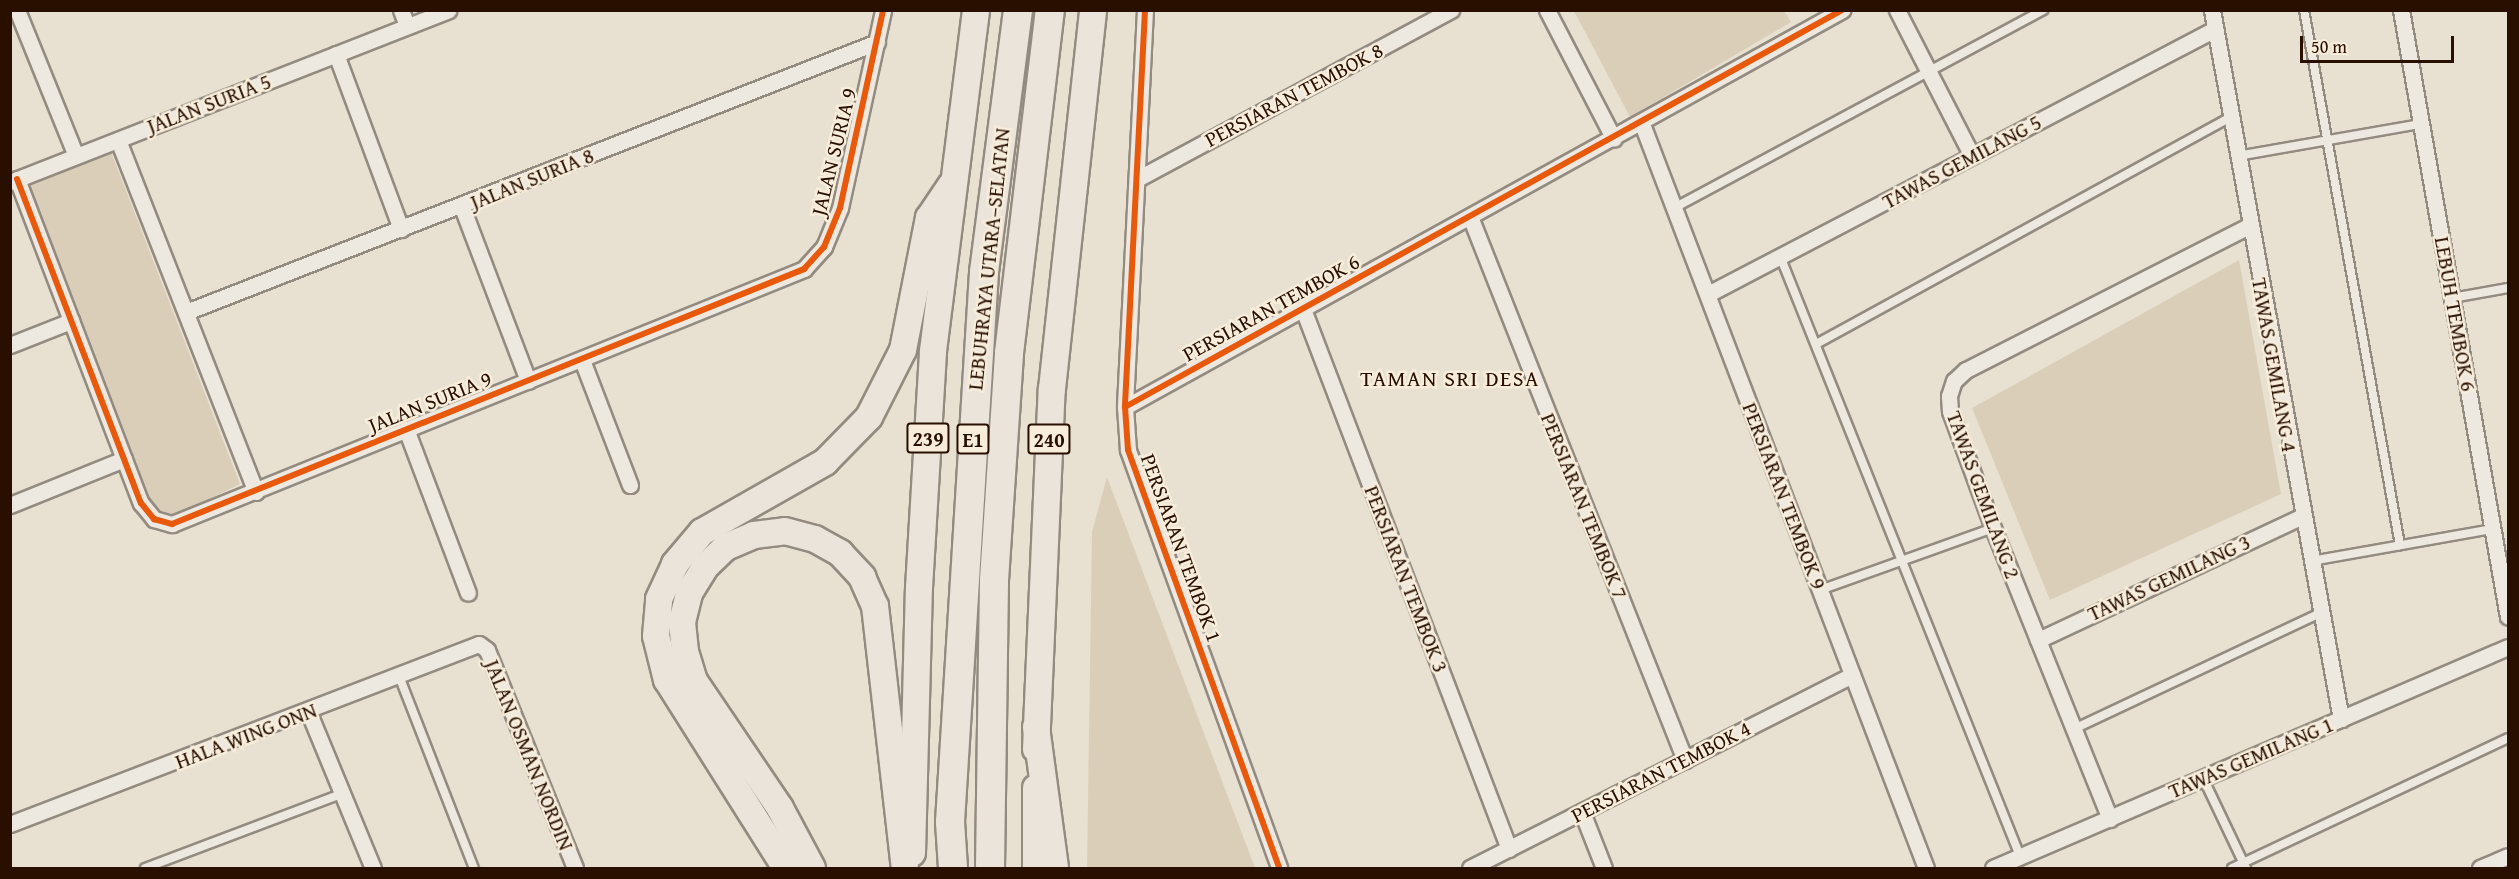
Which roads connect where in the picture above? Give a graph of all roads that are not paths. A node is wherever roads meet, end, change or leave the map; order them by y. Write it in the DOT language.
graph roads {
  1 [pos="17,10"];
  2 [pos="401,10"];
  3 [pos="448,10"];
  4 [pos="883,10"];
  5 [pos="976,10"];
  6 [pos="1018,10"];
  7 [pos="1050,10"];
  8 [pos="1093,10"];
  9 [pos="1145,10"];
  10 [pos="1451,10"];
  11 [pos="1547,10"];
  12 [pos="1842,10"];
  13 [pos="1897,10"];
  14 [pos="2043,10"];
  15 [pos="2212,10"];
  16 [pos="2304,10"];
  17 [pos="2401,10"];
  18 [pos="1817,16"];
  19 [pos="407,26"];
  20 [pos="2215,29"];
  21 [pos="877,42"];
  22 [pos="336,54"];
  23 [pos="1929,74"];
  24 [pos="2230,117"];
  25 [pos="1642,124"];
  26 [pos="2421,124"];
  27 [pos="1614,139"];
  28 [pos="118,140"];
  29 [pos="2327,141"];
  30 [pos="76,156"];
  31 [pos="1972,156"];
  32 [pos="2237,156"];
  33 [pos="1137,179"];
  34 [pos="14,181"];
  35 [pos="951,185"];
  36 [pos="462,207"];
  37 [pos="1674,208"];
  38 [pos="1471,219"];
  39 [pos="2249,226"];
  40 [pos="401,229"];
  41 [pos="1780,256"];
  42 [pos="2508,288"];
  43 [pos="1708,294"];
  44 [pos="2452,298"];
  45 [pos="1303,309"];
  46 [pos="186,312"];
  47 [pos="71,321"];
  48 [pos="1816,344"];
  49 [pos="10,345"];
  50 [pos="582,360"];
  51 [pos="528,381"];
  52 [pos="1125,407"];
  53 [pos="406,429"];
  54 [pos="124,459"];
  55 [pos="630,485"];
  56 [pos="256,492"];
  57 [pos="10,505"];
  58 [pos="2301,517"];
  59 [pos="1993,528"];
  60 [pos="2493,529"];
  61 [pos="2400,545"];
  62 [pos="2309,561"];
  63 [pos="1903,562"];
  64 [pos="1820,590"];
  65 [pos="468,593"];
  66 [pos="2320,613"];
  67 [pos="2508,617"];
  68 [pos="2038,640"];
  69 [pos="479,644"];
  70 [pos="2508,647"];
  71 [pos="1852,675"];
  72 [pos="399,676"];
  73 [pos="309,713"];
  74 [pos="2341,719"];
  75 [pos="1036,727"];
  76 [pos="2074,729"];
  77 [pos="2508,738"];
  78 [pos="1685,760"];
  79 [pos="2203,778"];
  80 [pos="343,793"];
  81 [pos="1582,812"];
  82 [pos="2110,819"];
  83 [pos="10,824"];
  84 [pos="1509,849"];
  85 [pos="2508,856"];
  86 [pos="2020,857"];
  87 [pos="2245,866"];
  88 [pos="145,868"];
  89 [pos="374,868"];
  90 [pos="474,868"];
  91 [pos="575,868"];
  92 [pos="786,868"];
  93 [pos="812,868"];
  94 [pos="905,868"];
  95 [pos="911,868"];
  96 [pos="952,868"];
  97 [pos="990,868"];
  98 [pos="1036,868"];
  99 [pos="1055,868"];
  100 [pos="1279,868"];
  101 [pos="1470,868"];
  102 [pos="1605,868"];
  103 [pos="1926,868"];
  104 [pos="1993,868"];
  105 [pos="2232,868"];
  106 [pos="2480,868"];
  1 -- 30 [label="street"];
  2 -- 19 [label="street"];
  3 -- 19 [label="street, JALAN SURIA 5"];
  4 -- 21 [label="street, JALAN SURIA 9"];
  5 -- 35 [label="main road, 239"];
  6 -- 96 [label="highway, LEBUHRAYA UTARA–SELATAN / E1"];
  7 -- 97 [label="highway, LEBUHRAYA UTARA–SELATAN / E1"];
  8 -- 75 [label="main road, 240"];
  9 -- 33 [label="street, PERSIARAN TEMBOK 1"];
  10 -- 33 [label="street, PERSIARAN TEMBOK 8"];
  11 -- 27 [label="street"];
  12 -- 18 [label="street, PERSIARAN TEMBOK 6"];
  13 -- 23 [label="street"];
  14 -- 23 [label="lane"];
  15 -- 20 [label="street, TAWAS GEMILANG 4"];
  16 -- 29 [label="lane"];
  17 -- 26 [label="street, LEBUH TEMBOK 6"];
  18 -- 25 [label="street, PERSIARAN TEMBOK 6"];
  19 -- 22 [label="street, JALAN SURIA 5"];
  20 -- 24 [label="street, TAWAS GEMILANG 4"];
  20 -- 31 [label="street, TAWAS GEMILANG 5"];
  21 -- 36 [label="street, JALAN SURIA 8"];
  21 -- 50 [label="street, JALAN SURIA 9"];
  22 -- 28 [label="street, JALAN SURIA 5"];
  22 -- 40 [label="street"];
  23 -- 31 [label="street"];
  23 -- 37 [label="lane"];
  24 -- 32 [label="street, TAWAS GEMILANG 4"];
  24 -- 48 [label="lane"];
  25 -- 27 [label="street, PERSIARAN TEMBOK 6"];
  25 -- 37 [label="street, PERSIARAN TEMBOK 9"];
  26 -- 29 [label="lane"];
  26 -- 44 [label="street, LEBUH TEMBOK 6"];
  27 -- 38 [label="street, PERSIARAN TEMBOK 6"];
  28 -- 30 [label="street, JALAN SURIA 5"];
  28 -- 46 [label="street"];
  29 -- 32 [label="lane"];
  29 -- 61 [label="lane"];
  30 -- 34 [label="street, JALAN SURIA 5"];
  31 -- 41 [label="street, TAWAS GEMILANG 5"];
  32 -- 39 [label="street, TAWAS GEMILANG 4"];
  33 -- 52 [label="street, PERSIARAN TEMBOK 1"];
  34 -- 47 [label="street, JALAN SURIA 9"];
  35 -- 92 [label="main road"];
  35 -- 95 [label="main road, 239"];
  36 -- 40 [label="street, JALAN SURIA 8"];
  36 -- 51 [label="street"];
  37 -- 43 [label="street, PERSIARAN TEMBOK 9"];
  38 -- 45 [label="street, PERSIARAN TEMBOK 6"];
  38 -- 78 [label="street, PERSIARAN TEMBOK 7"];
  39 -- 58 [label="street, TAWAS GEMILANG 4"];
  39 -- 59 [label="street, TAWAS GEMILANG 2"];
  40 -- 46 [label="street, JALAN SURIA 8"];
  41 -- 43 [label="street, TAWAS GEMILANG 5"];
  41 -- 48 [label="lane"];
  42 -- 44 [label="lane"];
  43 -- 64 [label="street, PERSIARAN TEMBOK 9"];
  44 -- 60 [label="street, LEBUH TEMBOK 6"];
  45 -- 52 [label="street, PERSIARAN TEMBOK 6"];
  45 -- 84 [label="street, PERSIARAN TEMBOK 3"];
  46 -- 56 [label="street"];
  47 -- 49 [label="street"];
  47 -- 54 [label="street, JALAN SURIA 9"];
  48 -- 63 [label="lane"];
  50 -- 51 [label="street, JALAN SURIA 9"];
  50 -- 55 [label="street"];
  51 -- 53 [label="street, JALAN SURIA 9"];
  52 -- 100 [label="street, PERSIARAN TEMBOK 1"];
  53 -- 56 [label="street, JALAN SURIA 9"];
  53 -- 65 [label="street"];
  54 -- 56 [label="street, JALAN SURIA 9"];
  54 -- 57 [label="street"];
  58 -- 62 [label="street, TAWAS GEMILANG 4"];
  58 -- 68 [label="street, TAWAS GEMILANG 3"];
  59 -- 63 [label="lane"];
  59 -- 68 [label="street, TAWAS GEMILANG 2"];
  60 -- 61 [label="lane"];
  60 -- 67 [label="street, LEBUH TEMBOK 6"];
  61 -- 62 [label="lane"];
  62 -- 66 [label="street, TAWAS GEMILANG 4"];
  63 -- 64 [label="lane"];
  63 -- 86 [label="lane"];
  64 -- 71 [label="street, PERSIARAN TEMBOK 9"];
  66 -- 74 [label="street, TAWAS GEMILANG 4"];
  66 -- 76 [label="lane"];
  68 -- 76 [label="street, TAWAS GEMILANG 2"];
  69 -- 72 [label="street, HALA WING ONN"];
  69 -- 91 [label="street, JALAN OSMAN NORDIN"];
  70 -- 74 [label="street, TAWAS GEMILANG 1"];
  71 -- 78 [label="street, PERSIARAN TEMBOK 4"];
  71 -- 103 [label="street, PERSIARAN TEMBOK 9"];
  72 -- 73 [label="street, HALA WING ONN"];
  72 -- 90 [label="lane"];
  73 -- 80 [label="street"];
  73 -- 83 [label="street, HALA WING ONN"];
  74 -- 79 [label="street, TAWAS GEMILANG 1"];
  75 -- 98 [label="main road, 240"];
  75 -- 99 [label="main road"];
  76 -- 82 [label="street, TAWAS GEMILANG 2"];
  77 -- 87 [label="lane"];
  78 -- 81 [label="street, PERSIARAN TEMBOK 4"];
  79 -- 82 [label="street, TAWAS GEMILANG 1"];
  79 -- 87 [label="lane"];
  80 -- 88 [label="lane"];
  80 -- 89 [label="street"];
  81 -- 84 [label="street, PERSIARAN TEMBOK 4"];
  81 -- 102 [label="street"];
  82 -- 86 [label="street, TAWAS GEMILANG 1"];
  84 -- 101 [label="street, PERSIARAN TEMBOK 4"];
  85 -- 106 [label="street"];
  86 -- 104 [label="street, TAWAS GEMILANG 1"];
  87 -- 105 [label="lane"];
  93 -- 94 [label="main road"];
}
